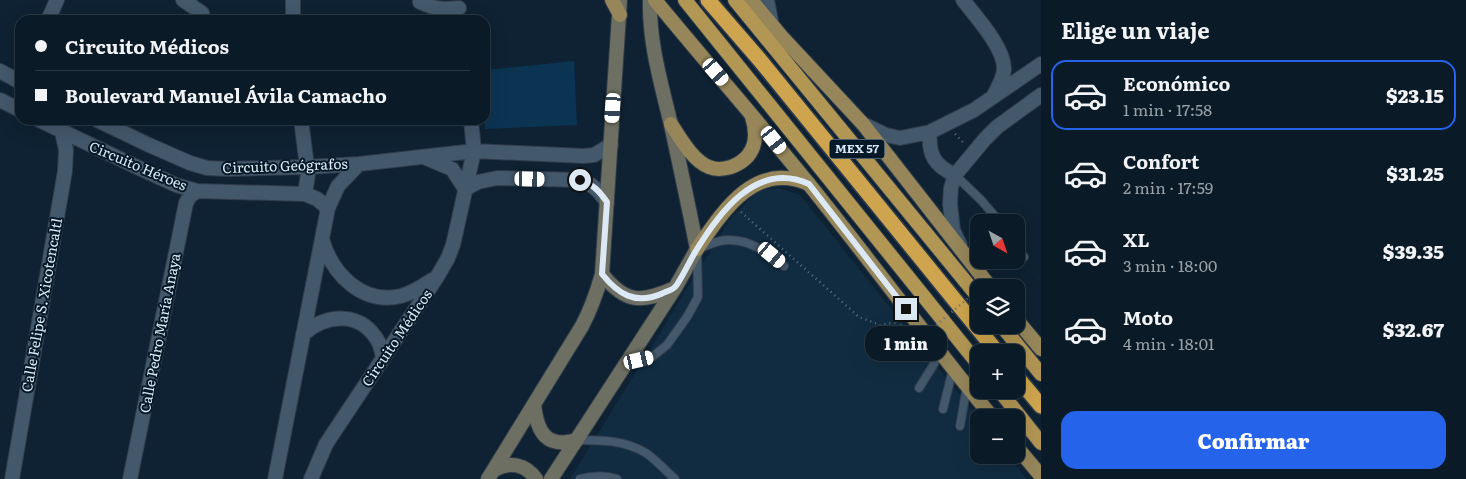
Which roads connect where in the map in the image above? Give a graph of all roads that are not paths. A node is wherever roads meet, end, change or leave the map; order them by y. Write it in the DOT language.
graph roads {
  1 [pos="57,0"];
  2 [pos="182,0"];
  3 [pos="293,0"];
  4 [pos="420,0"];
  5 [pos="612,0"];
  6 [pos="620,0"];
  7 [pos="650,0"];
  8 [pos="655,0"];
  9 [pos="685,0"];
  10 [pos="708,0"];
  11 [pos="734,0"];
  12 [pos="751,0"];
  13 [pos="767,0"];
  14 [pos="963,0"];
  15 [pos="459,9"];
  16 [pos="202,13"];
  17 [pos="50,15"];
  18 [pos="293,15"];
  19 [pos="620,15"];
  20 [pos="772,26"];
  21 [pos="1041,64"];
  22 [pos="0,71"];
  23 [pos="15,78"];
  24 [pos="993,96"];
  25 [pos="1041,96"];
  26 [pos="0,100"];
  27 [pos="15,108"];
  28 [pos="750,111"];
  29 [pos="671,124"];
  30 [pos="863,124"];
  31 [pos="49,125"];
  32 [pos="107,125"];
  33 [pos="302,125"];
  34 [pos="471,125"];
  35 [pos="62,132"];
  36 [pos="930,132"];
  37 [pos="611,145"];
  38 [pos="474,151"];
  39 [pos="423,156"];
  40 [pos="359,164"];
  41 [pos="307,167"];
  42 [pos="955,175"];
  43 [pos="809,184"];
  44 [pos="465,189"];
  45 [pos="197,191"];
  46 [pos="305,194"];
  47 [pos="607,202"];
  48 [pos="328,208"];
  49 [pos="993,214"];
  50 [pos="322,239"];
  51 [pos="697,249"];
  52 [pos="966,257"];
  53 [pos="784,266"];
  54 [pos="602,274"];
  55 [pos="437,277"];
  56 [pos="986,279"];
  57 [pos="970,287"];
  58 [pos="675,288"];
  59 [pos="1025,330"];
  60 [pos="303,334"];
  61 [pos="1008,334"];
  62 [pos="991,344"];
  63 [pos="1041,349"];
  64 [pos="939,352"];
  65 [pos="970,353"];
  66 [pos="383,358"];
  67 [pos="627,363"];
  68 [pos="953,369"];
  69 [pos="1041,374"];
  70 [pos="967,386"];
  71 [pos="1025,387"];
  72 [pos="919,388"];
  73 [pos="1006,399"];
  74 [pos="534,404"];
  75 [pos="1041,406"];
  76 [pos="943,409"];
  77 [pos="985,409"];
  78 [pos="960,426"];
  79 [pos="577,440"];
  80 [pos="1041,443"];
  81 [pos="1025,457"];
  82 [pos="491,474"];
  83 [pos="1041,476"];
  84 [pos="12,479"];
  85 [pos="130,479"];
  86 [pos="275,479"];
  87 [pos="311,479"];
  88 [pos="536,479"];
  89 [pos="551,479"];
  90 [pos="580,479"];
  91 [pos="617,479"];
  92 [pos="675,479"];
  1 -- 17 [label="street"];
  2 -- 16 [label="street"];
  3 -- 18 [label="street"];
  4 -- 15 [label="street"];
  5 -- 19 [label="main road"];
  6 -- 19 [label="main road"];
  7 -- 29 [label="main road"];
  8 -- 28 [label="main road"];
  9 -- 65 [label="highway, MEX 57"];
  10 -- 62 [label="highway"];
  11 -- 57 [label="highway, MEX 57"];
  12 -- 20 [label="main road"];
  13 -- 20 [label="street"];
  14 -- 24 [label="street"];
  19 -- 37 [label="main road"];
  20 -- 30 [label="main road"];
  21 -- 24 [label="street"];
  22 -- 23 [label="street"];
  24 -- 36 [label="street"];
  25 -- 42 [label="street"];
  26 -- 27 [label="street"];
  28 -- 29 [label="main road"];
  28 -- 43 [label="main road"];
  29 -- 51 [label="main road"];
  30 -- 36 [label="street"];
  30 -- 52 [label="main road"];
  31 -- 35 [label="street, Circuito Héroes"];
  32 -- 41 [label="street, Circuito Geógrafos"];
  33 -- 41 [label="street"];
  34 -- 38 [label="street, Circuito Médicos"];
  35 -- 45 [label="street, Circuito Héroes"];
  35 -- 84 [label="street, Calle Felipe S. Xicotencaltl"];
  36 -- 42 [label="street"];
  37 -- 38 [label="street, Circuito Geógrafos"];
  37 -- 47 [label="main road"];
  38 -- 39 [label="street, Circuito Geógrafos"];
  38 -- 44 [label="street, Circuito Médicos"];
  39 -- 40 [label="street, Circuito Geógrafos"];
  39 -- 44 [label="street"];
  40 -- 41 [label="street, Circuito Geógrafos"];
  40 -- 48 [label="street"];
  41 -- 46 [label="street"];
  42 -- 49 [label="lane"];
  42 -- 52 [label="street"];
  43 -- 51 [label="main road"];
  43 -- 64 [label="main road"];
  44 -- 47 [label="street"];
  44 -- 55 [label="street, Circuito Médicos"];
  45 -- 46 [label="street, Circuito Héroes"];
  45 -- 85 [label="street, Calle Pedro María Anaya"];
  46 -- 48 [label="street, Circuito Héroes"];
  47 -- 54 [label="main road"];
  48 -- 50 [label="street"];
  50 -- 55 [label="street"];
  50 -- 60 [label="street"];
  51 -- 53 [label="lane"];
  51 -- 58 [label="main road"];
  51 -- 67 [label="lane"];
  52 -- 56 [label="main road"];
  54 -- 58 [label="main road"];
  54 -- 74 [label="main road"];
  55 -- 66 [label="street, Circuito Médicos"];
  58 -- 67 [label="main road"];
  59 -- 63 [label="main road"];
  60 -- 66 [label="street"];
  60 -- 86 [label="street"];
  61 -- 69 [label="highway"];
  64 -- 68 [label="main road"];
  64 -- 72 [label="lane"];
  66 -- 87 [label="street, Circuito Médicos"];
  67 -- 79 [label="main road"];
  68 -- 70 [label="main road"];
  68 -- 76 [label="lane"];
  70 -- 77 [label="main road"];
  70 -- 78 [label="lane"];
  71 -- 75 [label="highway"];
  73 -- 80 [label="highway"];
  74 -- 79 [label="main road"];
  74 -- 82 [label="main road"];
  79 -- 89 [label="main road"];
  79 -- 92 [label="lane"];
  81 -- 83 [label="main road"];
  82 -- 88 [label="main road"];
  90 -- 91 [label="lane"];
}
